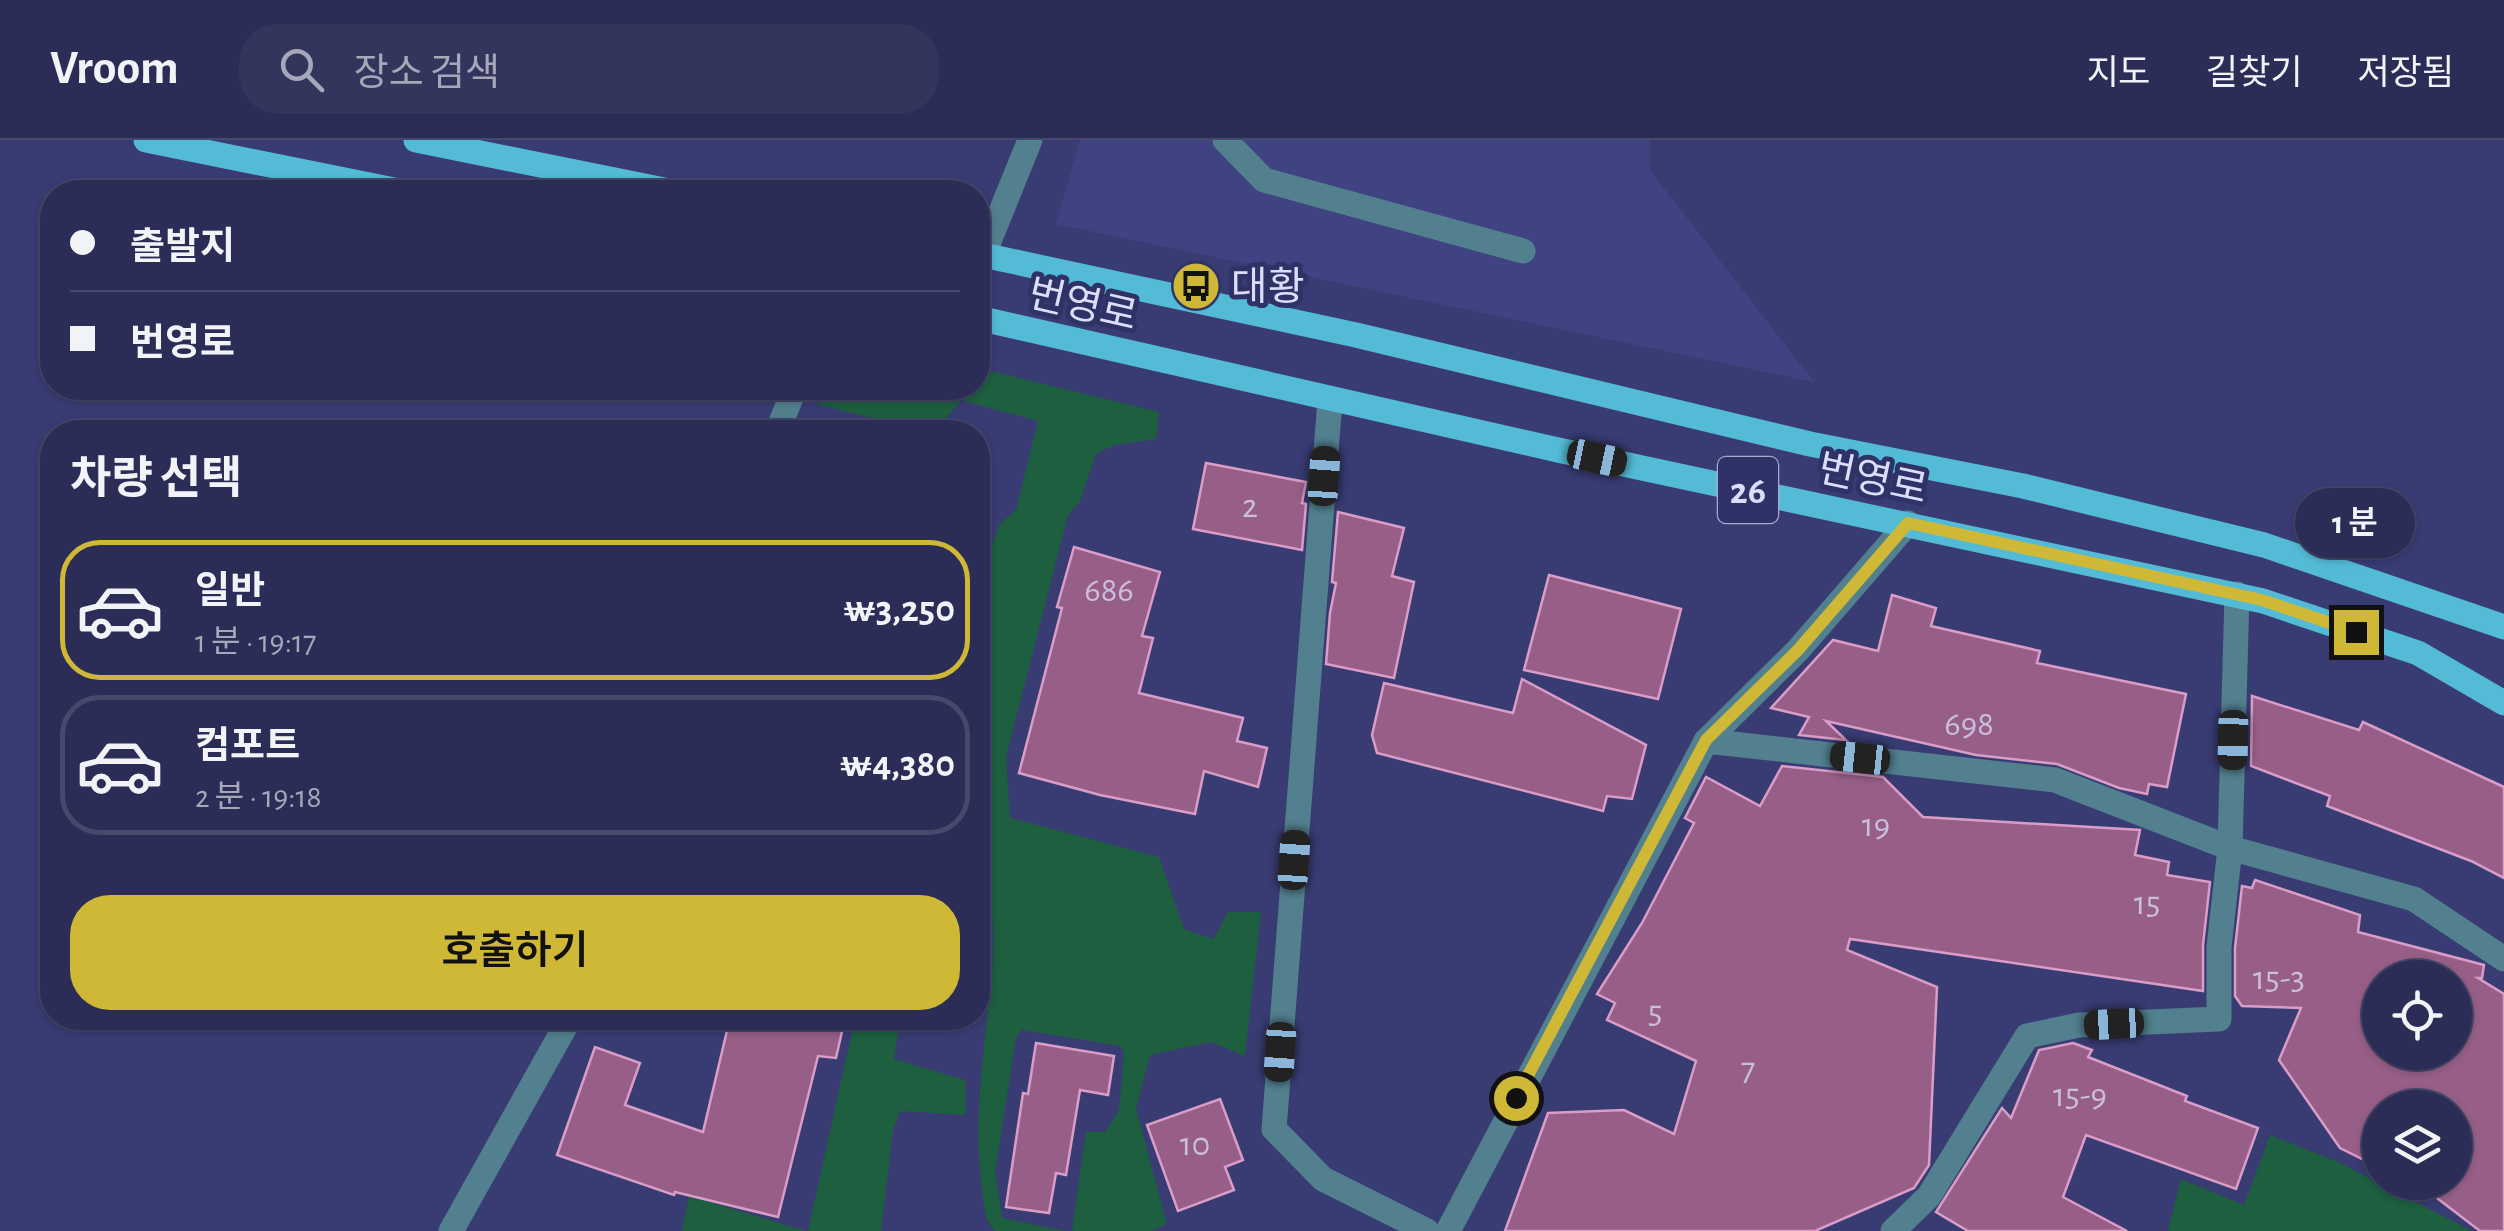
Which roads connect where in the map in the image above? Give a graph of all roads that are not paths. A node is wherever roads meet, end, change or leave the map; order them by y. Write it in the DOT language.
graph roads {
  1 [pos="146,140"];
  2 [pos="416,140"];
  3 [pos="1030,140"];
  4 [pos="1225,140"];
  5 [pos="344,180"];
  6 [pos="614,180"];
  7 [pos="990,231"];
  8 [pos="1523,251"];
  9 [pos="990,258"];
  10 [pos="990,321"];
  11 [pos="1330,400"];
  12 [pos="1908,523"];
  13 [pos="2236,594"];
  14 [pos="2504,627"];
  15 [pos="2504,703"];
  16 [pos="1706,740"];
  17 [pos="2230,848"];
  18 [pos="2504,960"];
  19 [pos="563,1030"];
  20 [pos="451,1231"];
  21 [pos="1427,1231"];
  22 [pos="1448,1231"];
  23 [pos="1893,1231"];
  1 -- 5 [label="main road"];
  2 -- 6 [label="main road"];
  3 -- 7 [label="street"];
  4 -- 8 [label="street"];
  9 -- 14 [label="main road, 번영로 / 26"];
  10 -- 11 [label="main road, 번영로 / 26"];
  11 -- 12 [label="main road, 번영로 / 26"];
  11 -- 21 [label="street"];
  12 -- 13 [label="main road, 번영로 / 26"];
  12 -- 16 [label="street"];
  13 -- 15 [label="main road, 번영로 / 26"];
  13 -- 17 [label="street"];
  16 -- 17 [label="street"];
  16 -- 22 [label="street"];
  17 -- 18 [label="street"];
  17 -- 23 [label="street"];
  19 -- 20 [label="street"];
}
